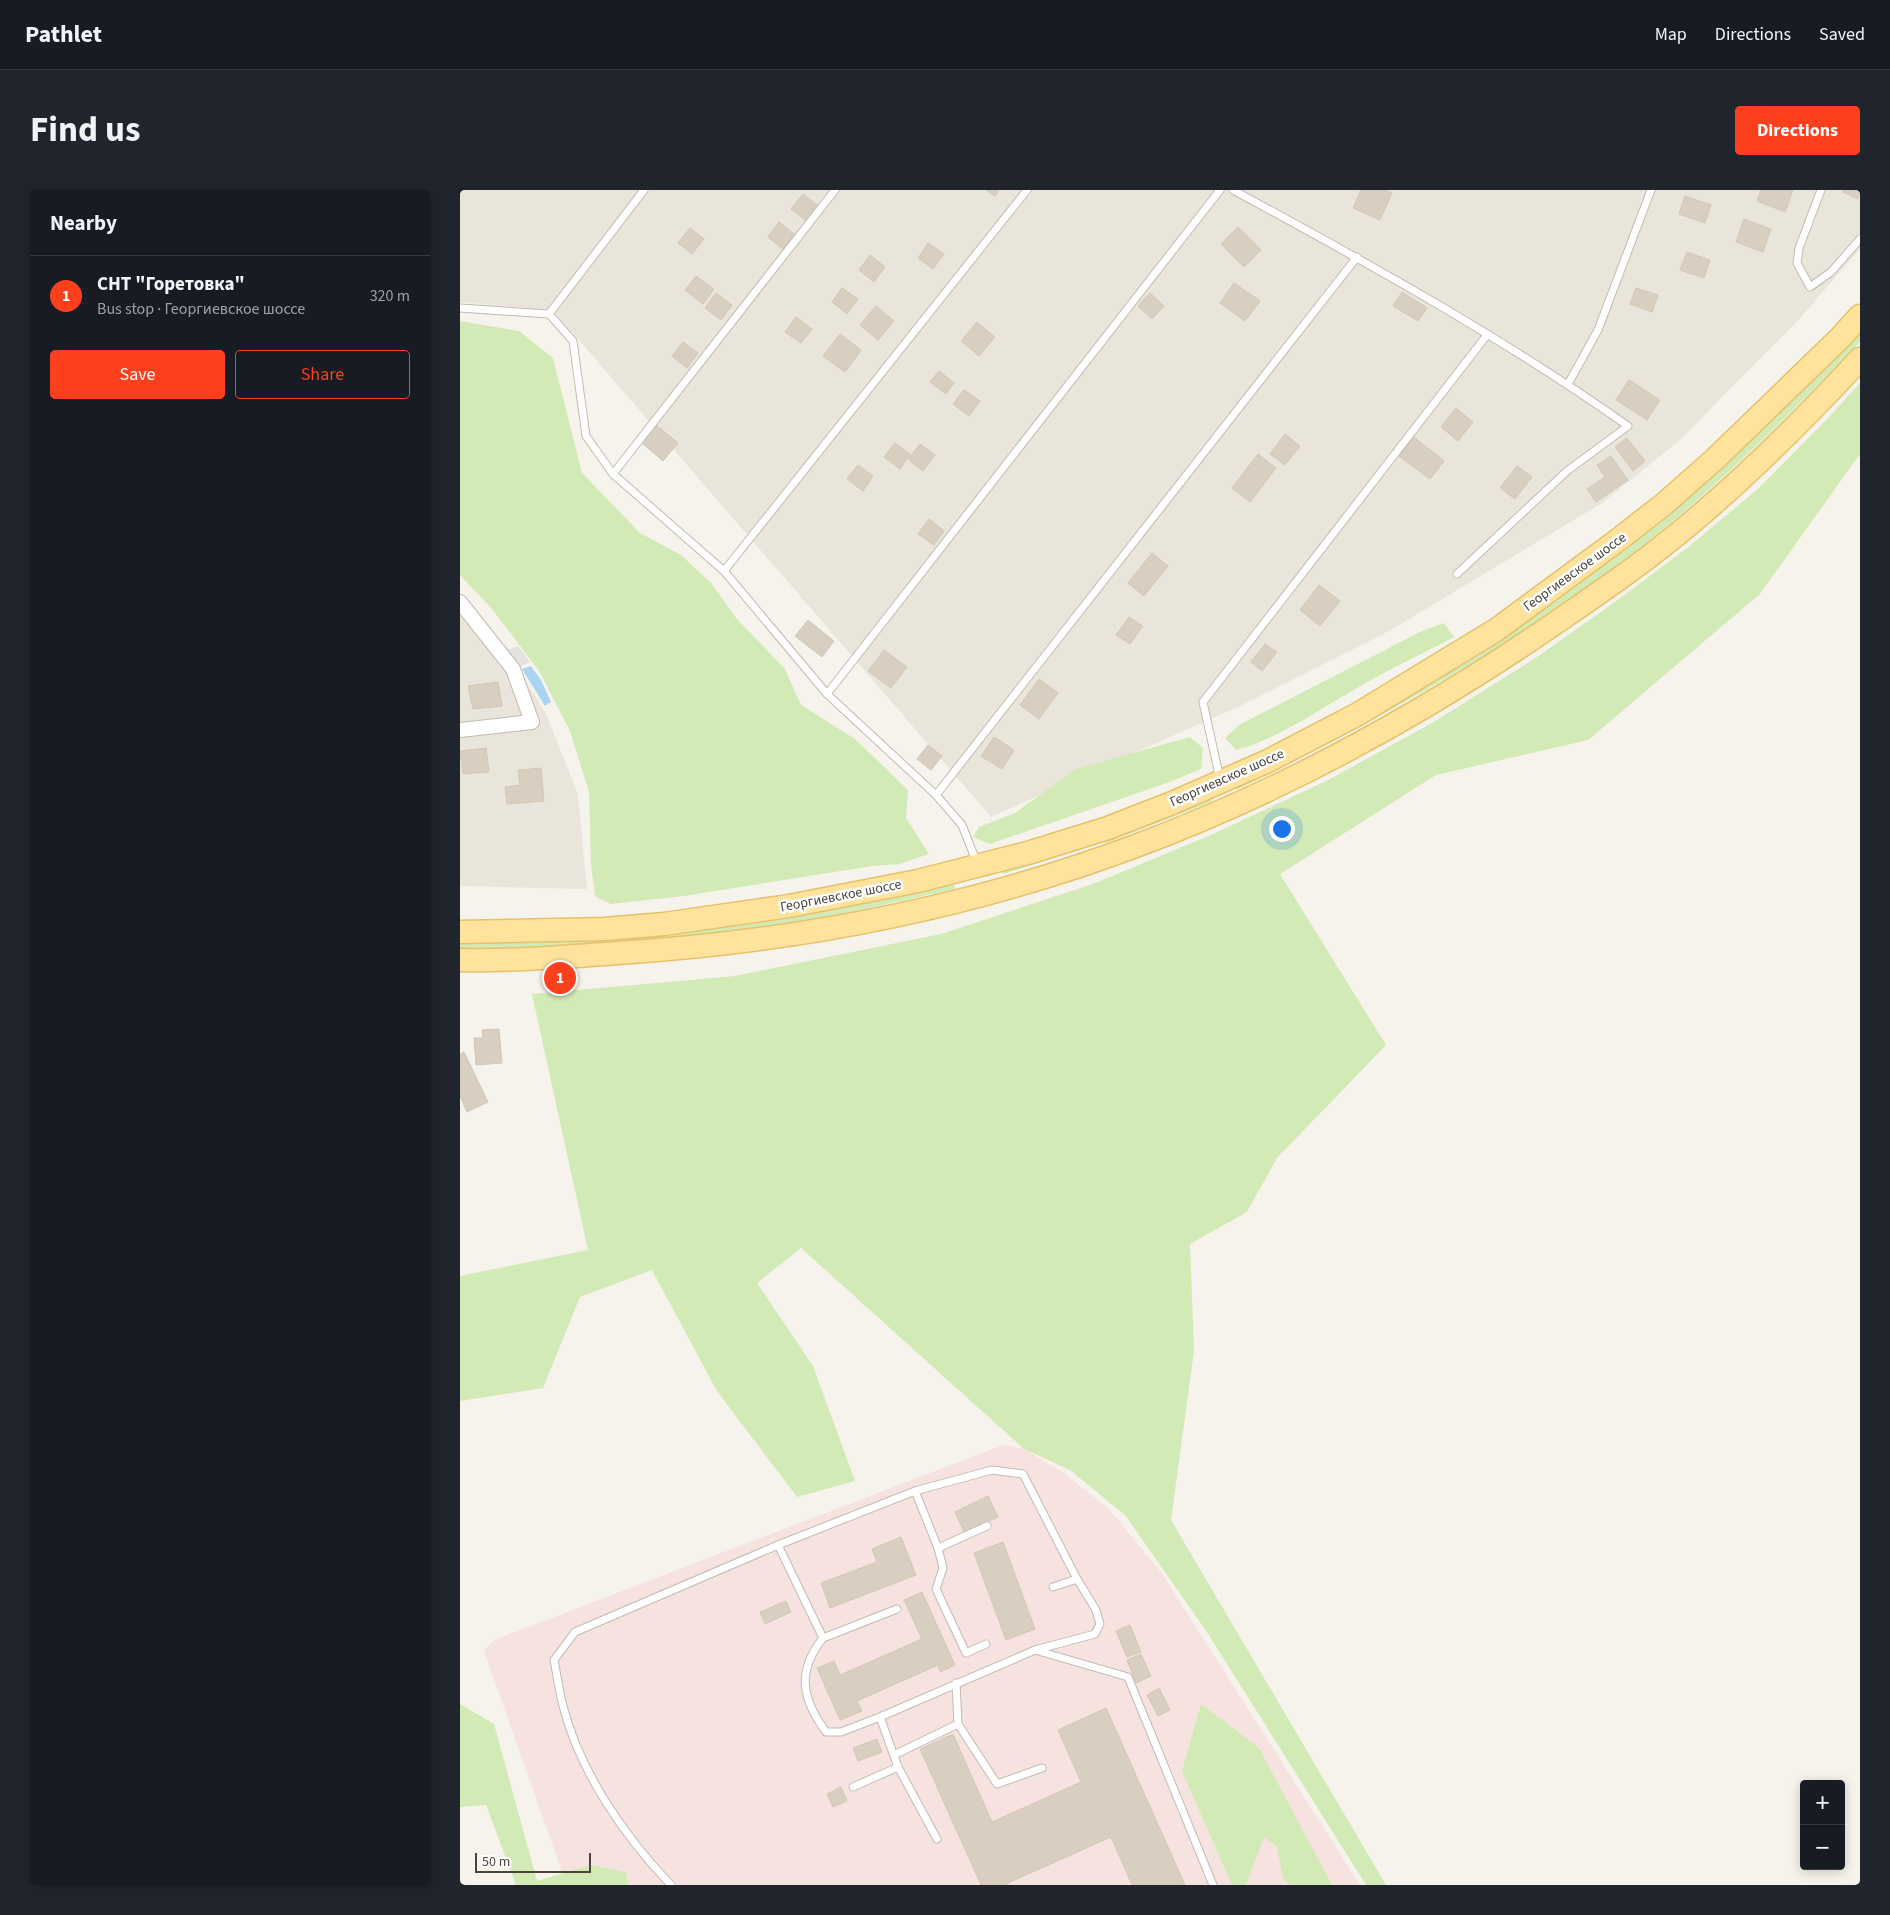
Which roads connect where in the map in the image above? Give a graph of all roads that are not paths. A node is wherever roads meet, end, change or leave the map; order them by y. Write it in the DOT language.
graph roads {
  1 [pos="644,190"];
  2 [pos="835,190"];
  3 [pos="1027,190"];
  4 [pos="1220,190"];
  5 [pos="1233,190"];
  6 [pos="1651,190"];
  7 [pos="1821,190"];
  8 [pos="1860,239"];
  9 [pos="1357,257"];
  10 [pos="460,308"];
  11 [pos="549,314"];
  12 [pos="1860,316"];
  13 [pos="1487,335"];
  14 [pos="1860,359"];
  15 [pos="1568,384"];
  16 [pos="613,474"];
  17 [pos="724,571"];
  18 [pos="1457,574"];
  19 [pos="460,602"];
  20 [pos="828,694"];
  21 [pos="460,730"];
  22 [pos="1220,782"];
  23 [pos="936,795"];
  24 [pos="979,867"];
  25 [pos="460,932"];
  26 [pos="460,960"];
  27 [pos="915,1491"];
  28 [pos="987,1526"];
  29 [pos="778,1545"];
  30 [pos="938,1548"];
  31 [pos="1076,1579"];
  32 [pos="1052,1587"];
  33 [pos="897,1609"];
  34 [pos="823,1638"];
  35 [pos="986,1644"];
  36 [pos="1035,1650"];
  37 [pos="956,1683"];
  38 [pos="880,1717"];
  39 [pos="958,1724"];
  40 [pos="894,1755"];
  41 [pos="898,1767"];
  42 [pos="1042,1768"];
  43 [pos="853,1787"];
  44 [pos="936,1839"];
  45 [pos="671,1885"];
  46 [pos="1213,1885"];
  1 -- 11 [label="lane"];
  2 -- 16 [label="lane"];
  3 -- 17 [label="lane"];
  4 -- 20 [label="lane"];
  5 -- 9 [label="lane"];
  6 -- 15 [label="lane"];
  7 -- 8 [label="lane"];
  9 -- 13 [label="lane"];
  9 -- 23 [label="lane"];
  10 -- 11 [label="lane"];
  11 -- 16 [label="lane"];
  12 -- 22 [label="main road, Георгиевское шоссе"];
  13 -- 15 [label="lane"];
  13 -- 22 [label="lane"];
  14 -- 26 [label="main road, Георгиевское шоссе"];
  15 -- 18 [label="lane"];
  16 -- 17 [label="lane"];
  17 -- 20 [label="lane"];
  19 -- 21 [label="street"];
  20 -- 23 [label="lane"];
  22 -- 24 [label="main road, Георгиевское шоссе"];
  23 -- 24 [label="lane"];
  24 -- 25 [label="main road, Георгиевское шоссе"];
  27 -- 29 [label="lane"];
  27 -- 30 [label="lane"];
  27 -- 31 [label="lane"];
  28 -- 30 [label="lane"];
  29 -- 34 [label="lane"];
  29 -- 45 [label="lane"];
  30 -- 35 [label="lane"];
  31 -- 32 [label="lane"];
  31 -- 36 [label="lane"];
  33 -- 34 [label="lane"];
  34 -- 38 [label="lane"];
  36 -- 37 [label="lane"];
  36 -- 46 [label="lane"];
  37 -- 38 [label="lane"];
  37 -- 39 [label="lane"];
  38 -- 40 [label="lane"];
  39 -- 40 [label="lane"];
  39 -- 42 [label="lane"];
  40 -- 41 [label="lane"];
  41 -- 43 [label="lane"];
  41 -- 44 [label="lane"];
}
